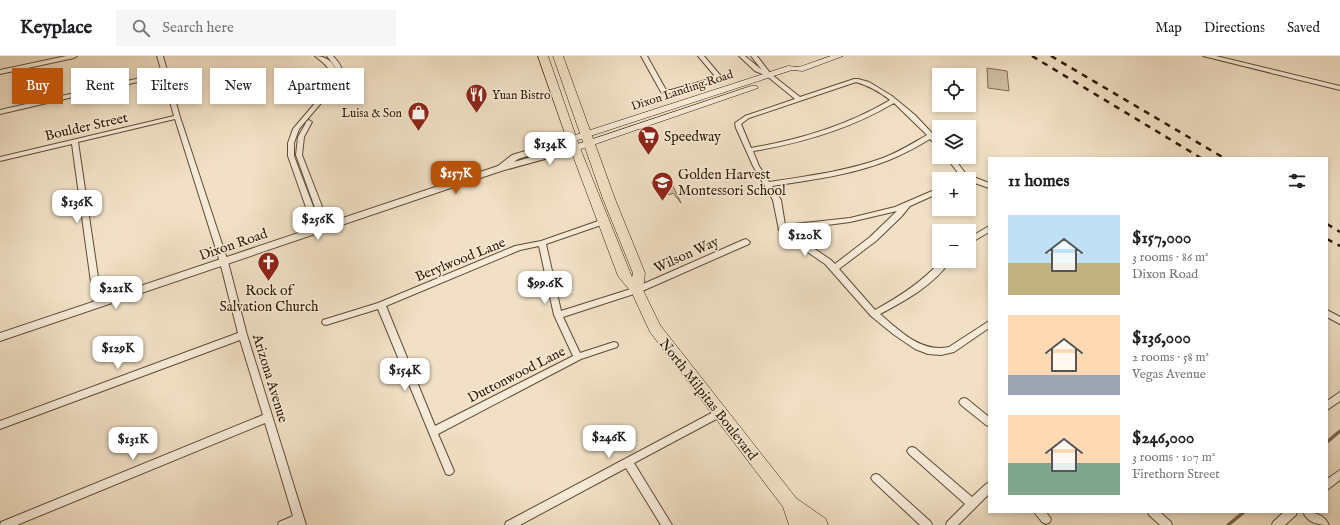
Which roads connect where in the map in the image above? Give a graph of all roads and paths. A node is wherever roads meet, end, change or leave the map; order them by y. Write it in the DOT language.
graph roads {
  1 [pos="74,56"];
  2 [pos="160,56"];
  3 [pos="318,56"];
  4 [pos="330,56"];
  5 [pos="543,56"];
  6 [pos="558,56"];
  7 [pos="644,56"];
  8 [pos="701,56"];
  9 [pos="742,56"];
  10 [pos="754,56"];
  11 [pos="839,56"];
  12 [pos="1208,56"];
  13 [pos="163,68"];
  14 [pos="0,72"];
  15 [pos="770,75"];
  16 [pos="137,80"];
  17 [pos="1340,88"];
  18 [pos="799,99"];
  19 [pos="893,100"];
  20 [pos="173,104"];
  21 [pos="0,112"];
  22 [pos="177,117"];
  23 [pos="931,136"];
  24 [pos="588,139"];
  25 [pos="75,141"];
  26 [pos="574,144"];
  27 [pos="749,150"];
  28 [pos="0,159"];
  29 [pos="976,182"];
  30 [pos="768,184"];
  31 [pos="988,186"];
  32 [pos="932,193"];
  33 [pos="909,204"];
  34 [pos="604,221"];
  35 [pos="322,228"];
  36 [pos="782,228"];
  37 [pos="988,230"];
  38 [pos="976,237"];
  39 [pos="746,242"];
  40 [pos="542,243"];
  41 [pos="224,262"];
  42 [pos="835,268"];
  43 [pos="940,268"];
  44 [pos="636,290"];
  45 [pos="98,304"];
  46 [pos="381,305"];
  47 [pos="874,314"];
  48 [pos="1328,314"];
  49 [pos="558,315"];
  50 [pos="1340,321"];
  51 [pos="326,322"];
  52 [pos="988,325"];
  53 [pos="243,335"];
  54 [pos="0,337"];
  55 [pos="614,345"];
  56 [pos="578,357"];
  57 [pos="1340,396"];
  58 [pos="964,402"];
  59 [pos="1328,405"];
  60 [pos="719,413"];
  61 [pos="269,417"];
  62 [pos="988,421"];
  63 [pos="0,425"];
  64 [pos="433,432"];
  65 [pos="912,450"];
  66 [pos="628,462"];
  67 [pos="449,471"];
  68 [pos="1340,474"];
  69 [pos="876,478"];
  70 [pos="1328,485"];
  71 [pos="988,488"];
  72 [pos="790,503"];
  73 [pos="972,504"];
  74 [pos="1154,513"];
  75 [pos="1291,513"];
  76 [pos="1309,513"];
  77 [pos="300,521"];
  78 [pos="5,525"];
  79 [pos="283,525"];
  80 [pos="510,525"];
  81 [pos="667,525"];
  82 [pos="797,525"];
  83 [pos="820,525"];
  84 [pos="927,525"];
  85 [pos="951,525"];
  86 [pos="1167,525"];
  87 [pos="1277,525"];
  88 [pos="1324,525"];
  1 -- 14 [label="street"];
  2 -- 13 [label="street, Arizona Avenue"];
  3 -- 35 [label="street"];
  4 -- 35 [label="street"];
  5 -- 26 [label="main road, North Milpitas Boulevard"];
  6 -- 24 [label="main road"];
  7 -- 8 [label="street"];
  9 -- 15 [label="street"];
  10 -- 15 [label="street"];
  11 -- 15 [label="main road, Dixon Landing Road"];
  12 -- 17 [label="street"];
  15 -- 18 [label="street"];
  15 -- 24 [label="main road, Dixon Landing Road"];
  16 -- 21 [label="street"];
  18 -- 19 [label="street"];
  18 -- 27 [label="street"];
  19 -- 23 [label="street"];
  19 -- 27 [label="street"];
  20 -- 22 [label="street, Arizona Avenue"];
  22 -- 25 [label="street, Boulder Street"];
  22 -- 41 [label="street, Arizona Avenue"];
  23 -- 30 [label="street"];
  24 -- 26 [label="main road, Dixon Road"];
  24 -- 44 [label="main road"];
  25 -- 28 [label="street, Boulder Street"];
  25 -- 45 [label="street"];
  26 -- 34 [label="main road, North Milpitas Boulevard"];
  26 -- 35 [label="street, Dixon Road"];
  27 -- 30 [label="street"];
  29 -- 31 [label="street"];
  30 -- 36 [label="street"];
  32 -- 33 [label="street"];
  33 -- 36 [label="street"];
  33 -- 42 [label="street"];
  34 -- 40 [label="street, Berylwood Lane"];
  34 -- 44 [label="main road, North Milpitas Boulevard"];
  35 -- 41 [label="street, Dixon Road"];
  36 -- 42 [label="street"];
  37 -- 38 [label="street"];
  39 -- 44 [label="street, Wilson Way"];
  40 -- 46 [label="street, Berylwood Lane"];
  40 -- 49 [label="street"];
  41 -- 45 [label="street, Dixon Road"];
  41 -- 53 [label="street, Arizona Avenue"];
  42 -- 47 [label="street"];
  43 -- 47 [label="street"];
  44 -- 49 [label="street, Wilson Way"];
  44 -- 60 [label="main road, North Milpitas Boulevard"];
  45 -- 54 [label="street, Dixon Road"];
  46 -- 51 [label="street, Berylwood Lane"];
  46 -- 64 [label="street"];
  47 -- 52 [label="street"];
  48 -- 50 [label="street"];
  49 -- 56 [label="street"];
  53 -- 61 [label="street, Arizona Avenue"];
  53 -- 63 [label="street"];
  55 -- 56 [label="street, Duttonwood Lane"];
  56 -- 64 [label="street, Duttonwood Lane"];
  57 -- 59 [label="street"];
  58 -- 62 [label="street"];
  60 -- 66 [label="street"];
  60 -- 72 [label="main road, North Milpitas Boulevard"];
  61 -- 77 [label="street, Arizona Avenue"];
  61 -- 78 [label="street"];
  64 -- 67 [label="street"];
  65 -- 73 [label="street"];
  66 -- 80 [label="street"];
  66 -- 81 [label="street"];
  68 -- 70 [label="street"];
  69 -- 84 [label="street"];
  71 -- 73 [label="street"];
  72 -- 82 [label="main road"];
  72 -- 83 [label="main road"];
  73 -- 85 [label="street"];
  74 -- 86 [label="street"];
  75 -- 87 [label="street"];
  76 -- 88 [label="street"];
  77 -- 79 [label="street"];
}
